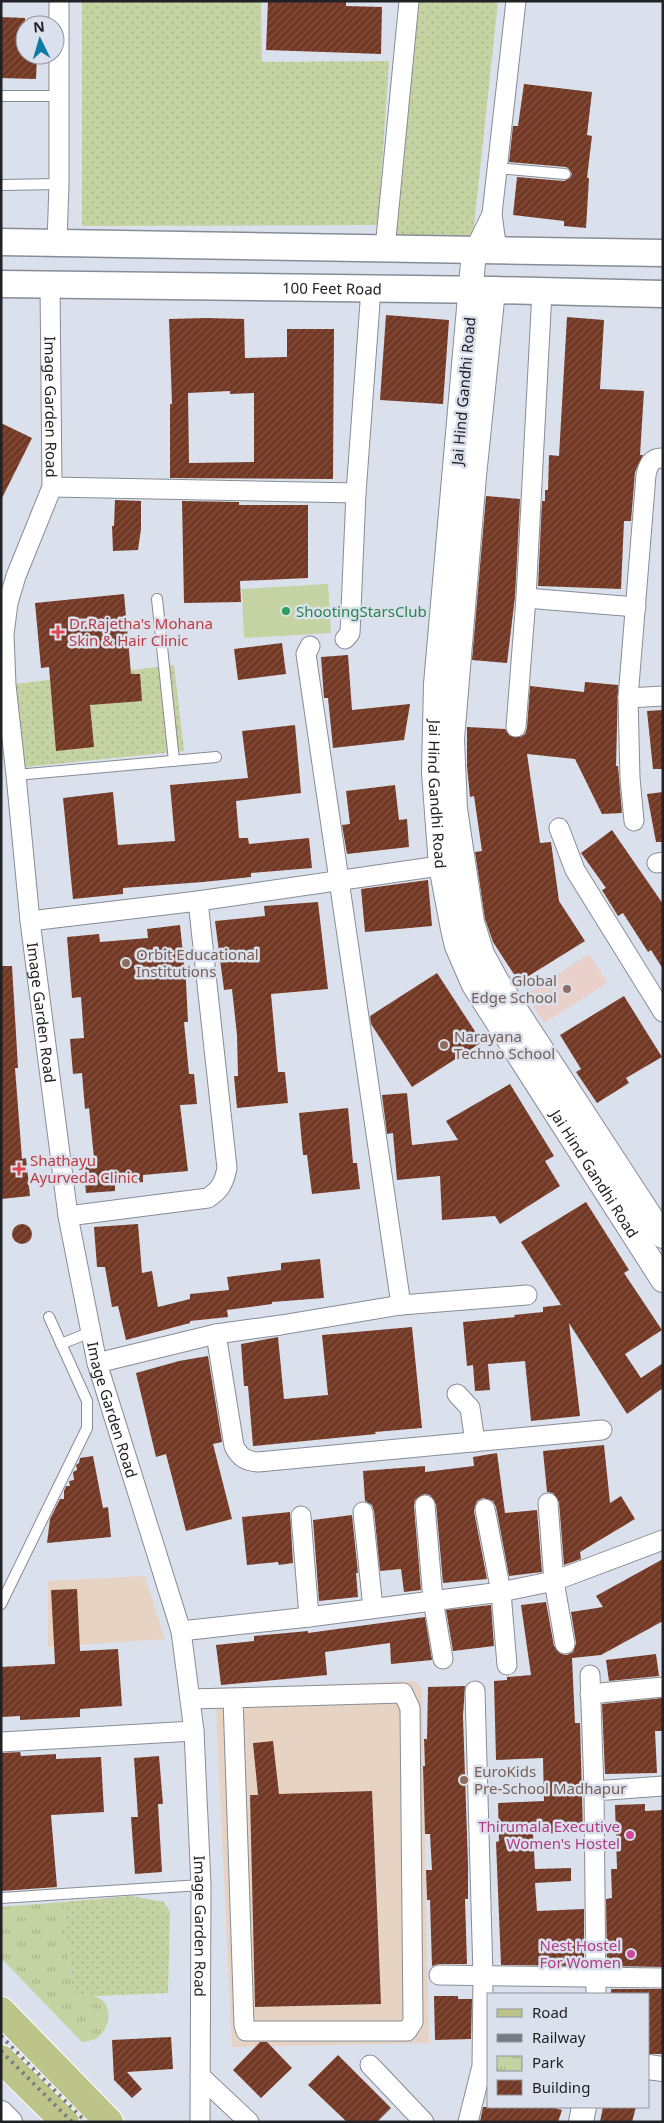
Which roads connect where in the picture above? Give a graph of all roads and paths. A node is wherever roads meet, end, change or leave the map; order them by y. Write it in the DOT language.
graph roads {
  1 [pos="59,1"];
  2 [pos="409,1"];
  3 [pos="516,1"];
  4 [pos="1,96"];
  5 [pos="60,96"];
  6 [pos="497,168"];
  7 [pos="565,174"];
  8 [pos="1,184"];
  9 [pos="60,184"];
  10 [pos="1,242"];
  11 [pos="58,242"];
  12 [pos="247,246"];
  13 [pos="386,249"];
  14 [pos="486,251"];
  15 [pos="663,253"];
  16 [pos="1,284"];
  17 [pos="50,285"];
  18 [pos="246,288"];
  19 [pos="371,289"];
  20 [pos="483,290"];
  21 [pos="542,291"];
  22 [pos="663,294"];
  23 [pos="663,458"];
  24 [pos="52,487"];
  25 [pos="356,493"];
  26 [pos="526,598"];
  27 [pos="157,599"];
  28 [pos="636,607"];
  29 [pos="345,640"];
  30 [pos="310,646"];
  31 [pos="663,696"];
  32 [pos="628,698"];
  33 [pos="516,727"];
  34 [pos="216,756"];
  35 [pos="174,760"];
  36 [pos="16,776"];
  37 [pos="634,821"];
  38 [pos="559,828"];
  39 [pos="452,864"];
  40 [pos="338,880"];
  41 [pos="198,901"];
  42 [pos="30,921"];
  43 [pos="663,1012"];
  44 [pos="68,1216"];
  45 [pos="663,1236"];
  46 [pos="663,1280"];
  47 [pos="527,1294"];
  48 [pos="400,1305"];
  49 [pos="49,1317"];
  50 [pos="91,1332"];
  51 [pos="216,1334"];
  52 [pos="61,1344"];
  53 [pos="97,1363"];
  54 [pos="458,1394"];
  55 [pos="602,1430"];
  56 [pos="475,1442"];
  57 [pos="548,1503"];
  58 [pos="425,1505"];
  59 [pos="485,1509"];
  60 [pos="363,1512"];
  61 [pos="301,1516"];
  62 [pos="663,1540"];
  63 [pos="554,1581"];
  64 [pos="501,1592"];
  65 [pos="433,1600"];
  66 [pos="1,1604"];
  67 [pos="373,1608"];
  68 [pos="310,1617"];
  69 [pos="181,1631"];
  70 [pos="565,1644"];
  71 [pos="443,1659"];
  72 [pos="508,1664"];
  73 [pos="663,1687"];
  74 [pos="475,1691"];
  75 [pos="233,1698"];
  76 [pos="190,1699"];
  77 [pos="194,1731"];
  78 [pos="1,1742"];
  79 [pos="663,1786"];
  80 [pos="594,1791"];
  81 [pos="201,1884"];
  82 [pos="1,1898"];
  83 [pos="438,1975"];
  84 [pos="482,1976"];
  85 [pos="663,1978"];
  86 [pos="596,1985"];
  87 [pos="1,2011"];
  88 [pos="2,2062"];
  89 [pos="370,2065"];
  90 [pos="649,2068"];
  91 [pos="663,2069"];
  92 [pos="200,2076"];
  93 [pos="584,2108"];
  94 [pos="1,2113"];
  95 [pos="10,2122"];
  96 [pos="65,2122"];
  97 [pos="109,2122"];
  98 [pos="200,2122"];
  99 [pos="249,2122"];
  100 [pos="424,2122"];
  101 [pos="468,2122"];
  102 [pos="581,2122"];
  1 -- 5 [label="street"];
  2 -- 13 [label="street"];
  3 -- 6 [label="street"];
  4 -- 5 [label="lane"];
  5 -- 9 [label="street"];
  6 -- 7 [label="lane"];
  6 -- 14 [label="street"];
  8 -- 9 [label="lane"];
  9 -- 11 [label="street"];
  10 -- 11 [label="main road"];
  11 -- 12 [label="main road"];
  12 -- 13 [label="main road"];
  12 -- 18 [label="main road"];
  13 -- 14 [label="main road"];
  14 -- 15 [label="main road"];
  14 -- 20 [label="street, Jai Hind Gandhi Road"];
  16 -- 17 [label="main road, 100 Feet Road"];
  17 -- 18 [label="main road, 100 Feet Road"];
  17 -- 24 [label="street, Image Garden Road"];
  18 -- 19 [label="main road, 100 Feet Road"];
  19 -- 20 [label="main road, 100 Feet Road"];
  19 -- 25 [label="street"];
  20 -- 21 [label="main road, 100 Feet Road"];
  20 -- 39 [label="street, Jai Hind Gandhi Road"];
  21 -- 22 [label="main road, 100 Feet Road"];
  21 -- 26 [label="street"];
  23 -- 28 [label="street"];
  24 -- 25 [label="street"];
  24 -- 36 [label="street, Image Garden Road"];
  25 -- 29 [label="street"];
  26 -- 28 [label="street"];
  26 -- 33 [label="street"];
  27 -- 35 [label="lane"];
  28 -- 32 [label="street"];
  30 -- 40 [label="street"];
  31 -- 32 [label="street"];
  32 -- 37 [label="street"];
  34 -- 35 [label="lane"];
  35 -- 36 [label="lane"];
  36 -- 42 [label="street, Image Garden Road"];
  38 -- 43 [label="street"];
  39 -- 40 [label="street"];
  39 -- 45 [label="street, Jai Hind Gandhi Road"];
  39 -- 46 [label="street, Jai Hind Gandhi Road"];
  40 -- 41 [label="street"];
  40 -- 48 [label="street"];
  41 -- 42 [label="street"];
  41 -- 44 [label="street"];
  42 -- 44 [label="street, Image Garden Road"];
  44 -- 50 [label="street, Image Garden Road"];
  47 -- 48 [label="street"];
  48 -- 51 [label="street"];
  49 -- 52 [label="lane"];
  50 -- 52 [label="lane"];
  50 -- 53 [label="street, Image Garden Road"];
  51 -- 53 [label="street"];
  51 -- 56 [label="street"];
  52 -- 66 [label="lane"];
  53 -- 69 [label="street, Image Garden Road"];
  54 -- 56 [label="street"];
  55 -- 56 [label="street"];
  57 -- 63 [label="street"];
  58 -- 65 [label="street"];
  59 -- 64 [label="street"];
  60 -- 67 [label="street"];
  61 -- 68 [label="street"];
  62 -- 63 [label="street"];
  63 -- 64 [label="street"];
  63 -- 70 [label="street"];
  64 -- 65 [label="street"];
  64 -- 72 [label="street"];
  65 -- 67 [label="street"];
  65 -- 71 [label="street"];
  67 -- 68 [label="street"];
  68 -- 69 [label="street"];
  69 -- 76 [label="street, Image Garden Road"];
  73 -- 80 [label="street"];
  74 -- 84 [label="street"];
  75 -- 75 [label="street"];
  75 -- 76 [label="street"];
  76 -- 77 [label="street, Image Garden Road"];
  77 -- 78 [label="street"];
  77 -- 81 [label="street, Image Garden Road"];
  79 -- 80 [label="street"];
  80 -- 86 [label="street"];
  81 -- 82 [label="lane"];
  81 -- 92 [label="street, Image Garden Road"];
  83 -- 84 [label="street"];
  84 -- 86 [label="street"];
  84 -- 101 [label="street"];
  85 -- 86 [label="street"];
  87 -- 97 [label="main road"];
  88 -- 96 [label="main road"];
  89 -- 100 [label="street"];
  90 -- 91 [label="street"];
  92 -- 98 [label="street, Image Garden Road"];
  92 -- 99 [label="street"];
  93 -- 102 [label="street"];
  94 -- 95 [label="street"];
}
